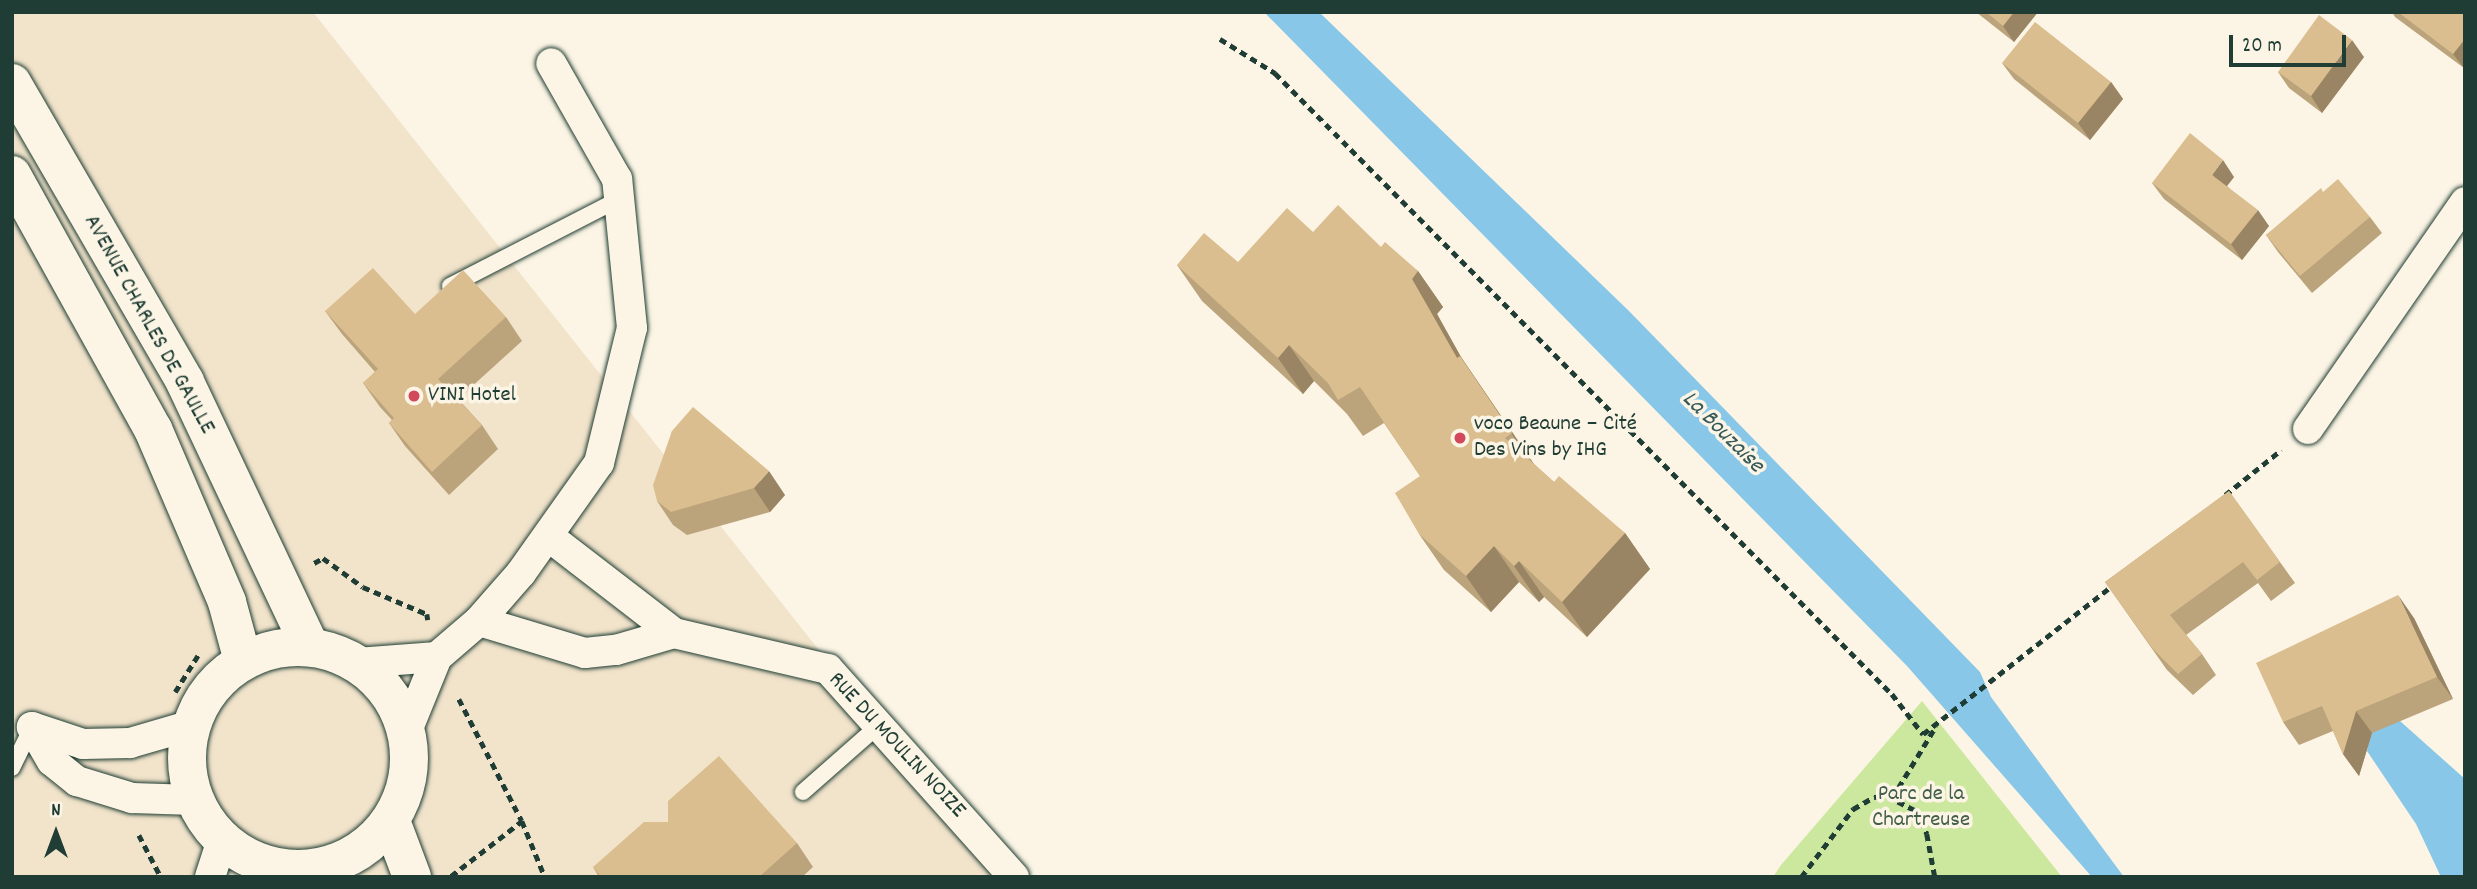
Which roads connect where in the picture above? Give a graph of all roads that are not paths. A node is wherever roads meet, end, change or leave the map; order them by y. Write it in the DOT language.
graph roads {
  1 [pos="551,63"];
  2 [pos="12,83"];
  3 [pos="12,175"];
  4 [pos="619,199"];
  5 [pos="2465,202"];
  6 [pos="449,287"];
  7 [pos="2308,429"];
  8 [pos="548,536"];
  9 [pos="479,621"];
  10 [pos="674,633"];
  11 [pos="310,647"];
  12 [pos="437,657"];
  13 [pos="243,661"];
  14 [pos="357,663"];
  15 [pos="22,718"];
  16 [pos="191,725"];
  17 [pos="879,725"];
  18 [pos="407,731"];
  19 [pos="12,768"];
  20 [pos="803,792"];
  21 [pos="194,800"];
  22 [pos="391,821"];
  23 [pos="222,839"];
  24 [pos="304,873"];
  25 [pos="210,877"];
  26 [pos="412,877"];
  27 [pos="1014,877"];
  1 -- 4 [label="street"];
  2 -- 11 [label="main road, AVENUE CHARLES DE GAULLE"];
  3 -- 13 [label="main road, AVENUE CHARLES DE GAULLE"];
  4 -- 6 [label="lane"];
  4 -- 8 [label="street"];
  5 -- 7 [label="street"];
  8 -- 9 [label="street"];
  8 -- 10 [label="street, RUE DU MOULIN NOIZE"];
  9 -- 10 [label="street, RUE DU MOULIN NOIZE"];
  9 -- 12 [label="street"];
  10 -- 17 [label="street, RUE DU MOULIN NOIZE"];
  11 -- 13 [label="main road"];
  11 -- 14 [label="main road"];
  12 -- 14 [label="street"];
  12 -- 18 [label="street"];
  13 -- 16 [label="main road"];
  14 -- 18 [label="main road"];
  15 -- 16 [label="street"];
  15 -- 19 [label="lane"];
  15 -- 21 [label="street"];
  16 -- 21 [label="main road"];
  17 -- 20 [label="lane"];
  17 -- 27 [label="street, RUE DU MOULIN NOIZE"];
  18 -- 22 [label="main road"];
  21 -- 23 [label="main road"];
  22 -- 24 [label="main road"];
  22 -- 26 [label="main road"];
  23 -- 24 [label="main road"];
  23 -- 25 [label="street"];
}
